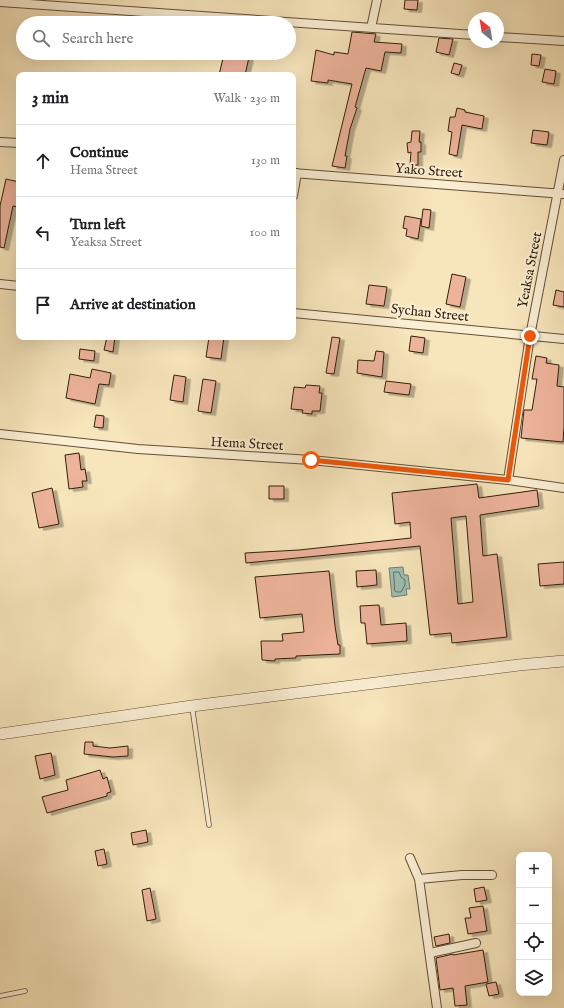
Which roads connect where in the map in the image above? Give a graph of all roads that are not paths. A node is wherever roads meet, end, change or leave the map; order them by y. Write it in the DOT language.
graph roads {
  1 [pos="377,0"];
  2 [pos="0,2"];
  3 [pos="185,16"];
  4 [pos="296,23"];
  5 [pos="371,28"];
  6 [pos="468,35"];
  7 [pos="504,37"];
  8 [pos="564,41"];
  9 [pos="0,142"];
  10 [pos="16,144"];
  11 [pos="564,160"];
  12 [pos="296,173"];
  13 [pos="561,194"];
  14 [pos="0,284"];
  15 [pos="16,286"];
  16 [pos="296,313"];
  17 [pos="530,336"];
  18 [pos="564,339"];
  19 [pos="0,434"];
  20 [pos="508,480"];
  21 [pos="564,488"];
  22 [pos="564,661"];
  23 [pos="192,706"];
  24 [pos="0,734"];
  25 [pos="209,825"];
  26 [pos="410,858"];
  27 [pos="492,875"];
  28 [pos="420,879"];
  29 [pos="476,943"];
  30 [pos="430,953"];
  31 [pos="25,991"];
  32 [pos="0,996"];
  33 [pos="437,1008"];
  1 -- 5 [label="street"];
  2 -- 3 [label="street"];
  4 -- 5 [label="street"];
  5 -- 6 [label="street"];
  7 -- 8 [label="street"];
  9 -- 10 [label="street"];
  11 -- 13 [label="street, Yeaksa Street"];
  12 -- 13 [label="street, Yako Street"];
  13 -- 17 [label="street, Yeaksa Street"];
  14 -- 15 [label="street"];
  16 -- 17 [label="street, Sychan Street"];
  17 -- 18 [label="street, Sychan Street"];
  17 -- 20 [label="street, Yeaksa Street"];
  19 -- 20 [label="street, Hema Street"];
  20 -- 21 [label="street, Hema Street"];
  22 -- 23 [label="street"];
  23 -- 24 [label="street"];
  23 -- 25 [label="lane"];
  26 -- 28 [label="street"];
  27 -- 28 [label="street"];
  28 -- 30 [label="street"];
  29 -- 30 [label="street"];
  30 -- 33 [label="street"];
  31 -- 32 [label="lane"];
}
